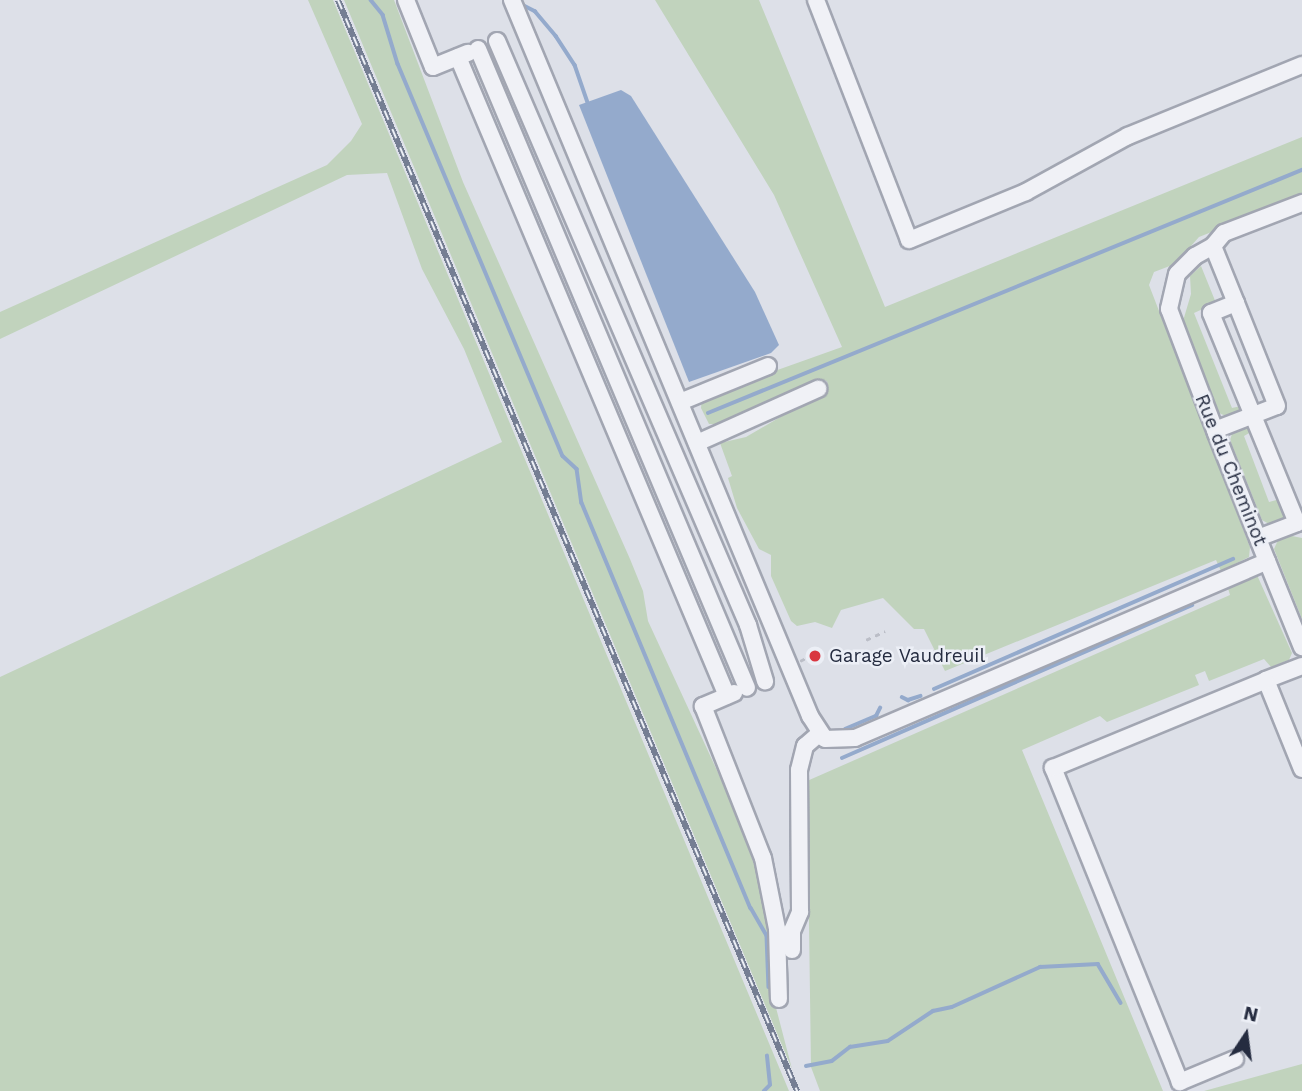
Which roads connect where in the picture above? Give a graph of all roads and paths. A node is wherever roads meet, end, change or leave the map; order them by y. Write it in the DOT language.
graph roads {
  1 [pos="406,0"];
  2 [pos="512,0"];
  3 [pos="816,0"];
  4 [pos="522,31"];
  5 [pos="498,41"];
  6 [pos="478,48"];
  7 [pos="458,57"];
  8 [pos="1302,65"];
  9 [pos="1302,203"];
  10 [pos="1213,246"];
  11 [pos="1236,303"];
  12 [pos="768,366"];
  13 [pos="818,389"];
  14 [pos="680,402"];
  15 [pos="1253,415"];
  16 [pos="1214,430"];
  17 [pos="697,443"];
  18 [pos="1300,523"];
  19 [pos="1258,538"];
  20 [pos="1267,561"];
  21 [pos="885,631"];
  22 [pos="866,640"];
  23 [pos="1302,647"];
  24 [pos="810,656"];
  25 [pos="795,666"];
  26 [pos="1302,666"];
  27 [pos="1266,680"];
  28 [pos="765,681"];
  29 [pos="747,688"];
  30 [pos="727,696"];
  31 [pos="819,733"];
  32 [pos="1302,768"];
  33 [pos="792,950"];
  34 [pos="779,999"];
  35 [pos="1235,1059"];
  1 -- 7 [label="street"];
  2 -- 4 [label="street"];
  3 -- 8 [label="street"];
  4 -- 5 [label="street"];
  4 -- 14 [label="street"];
  5 -- 6 [label="street"];
  5 -- 28 [label="street"];
  6 -- 7 [label="street"];
  6 -- 29 [label="street"];
  7 -- 30 [label="street"];
  9 -- 10 [label="street"];
  10 -- 11 [label="street"];
  10 -- 16 [label="street, Rue du Cheminot"];
  11 -- 15 [label="street"];
  11 -- 15 [label="street"];
  12 -- 14 [label="street"];
  13 -- 17 [label="street"];
  14 -- 17 [label="street"];
  15 -- 16 [label="street"];
  15 -- 18 [label="street"];
  16 -- 19 [label="street, Rue du Cheminot"];
  17 -- 25 [label="street"];
  18 -- 19 [label="street"];
  19 -- 20 [label="street, Rue du Cheminot"];
  20 -- 23 [label="street, Rue du Cheminot"];
  20 -- 31 [label="street"];
  21 -- 22 [label="path"];
  24 -- 25 [label="path"];
  25 -- 28 [label="street"];
  25 -- 31 [label="street"];
  26 -- 27 [label="street"];
  27 -- 32 [label="street"];
  27 -- 35 [label="street"];
  28 -- 29 [label="street"];
  29 -- 30 [label="street"];
  30 -- 34 [label="street"];
  31 -- 33 [label="street"];
}
